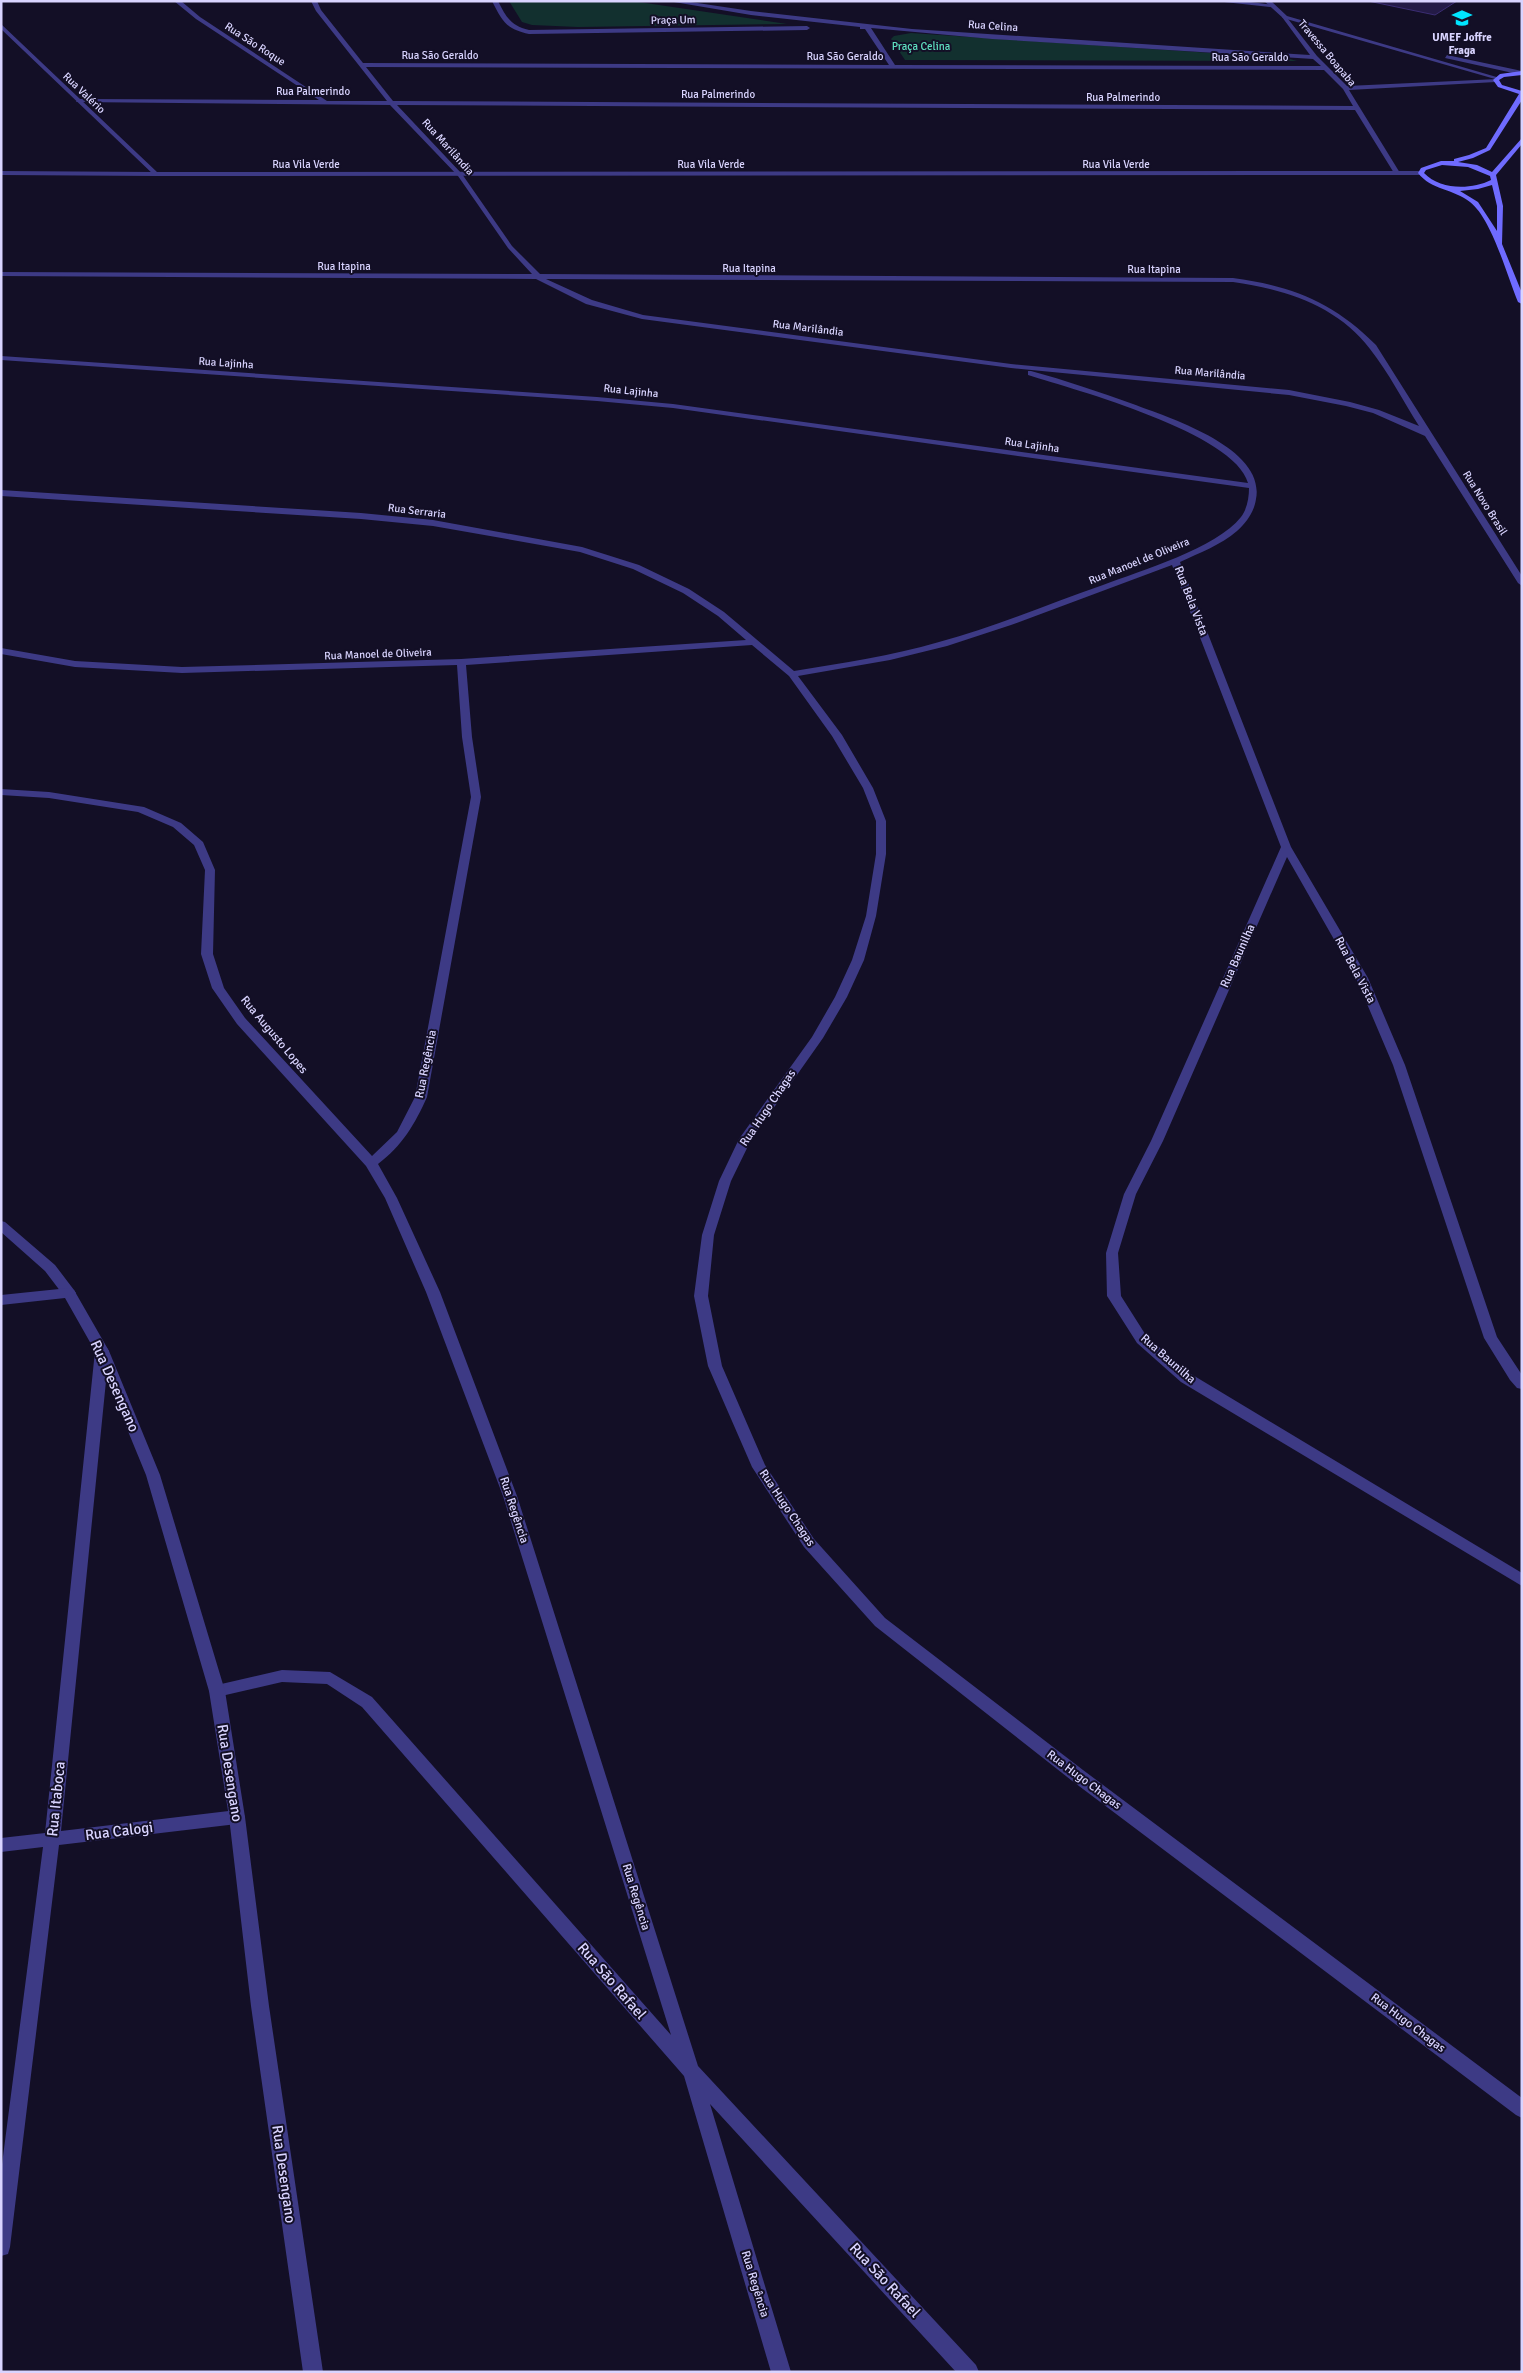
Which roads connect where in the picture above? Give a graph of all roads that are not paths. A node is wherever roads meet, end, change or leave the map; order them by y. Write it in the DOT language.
graph roads {
  1 [pos="177,1"];
  2 [pos="314,1"];
  3 [pos="495,1"];
  4 [pos="671,1"];
  5 [pos="1218,1"];
  6 [pos="1268,3"];
  7 [pos="1285,17"];
  8 [pos="1,26"];
  9 [pos="867,28"];
  10 [pos="1373,42"];
  11 [pos="1315,58"];
  12 [pos="363,65"];
  13 [pos="893,66"];
  14 [pos="1326,68"];
  15 [pos="1522,73"];
  16 [pos="1496,79"];
  17 [pos="1427,85"];
  18 [pos="1345,88"];
  19 [pos="1486,88"];
  20 [pos="1496,88"];
  21 [pos="1506,89"];
  22 [pos="1522,94"];
  23 [pos="324,101"];
  24 [pos="78,102"];
  25 [pos="391,102"];
  26 [pos="1358,108"];
  27 [pos="1522,140"];
  28 [pos="1441,163"];
  29 [pos="1,173"];
  30 [pos="1397,173"];
  31 [pos="1422,173"];
  32 [pos="154,174"];
  33 [pos="460,175"];
  34 [pos="1494,178"];
  35 [pos="1447,187"];
  36 [pos="1500,247"];
  37 [pos="1,274"];
  38 [pos="539,278"];
  39 [pos="1522,302"];
  40 [pos="1,358"];
  41 [pos="1011,366"];
  42 [pos="1430,435"];
  43 [pos="1254,486"];
  44 [pos="1,493"];
  45 [pos="1175,561"];
  46 [pos="1522,583"];
  47 [pos="756,642"];
  48 [pos="1,651"];
  49 [pos="461,662"];
  50 [pos="792,674"];
  51 [pos="1,792"];
  52 [pos="1286,848"];
  53 [pos="371,1163"];
  54 [pos="1,1225"];
  55 [pos="69,1293"];
  56 [pos="1,1300"];
  57 [pos="102,1351"];
  58 [pos="1522,1384"];
  59 [pos="1522,1580"];
  60 [pos="217,1691"];
  61 [pos="237,1817"];
  62 [pos="52,1839"];
  63 [pos="1,1844"];
  64 [pos="691,2071"];
  65 [pos="1522,2109"];
  66 [pos="1,2246"];
  67 [pos="313,2372"];
  68 [pos="781,2372"];
  69 [pos="970,2372"];
  1 -- 23 [label="street, Rua São Roque"];
  2 -- 12 [label="street, Rua Marilândia"];
  3 -- 9 [label="street, Praça Um"];
  4 -- 9 [label="street, Rua Celina"];
  5 -- 6 [label="street"];
  6 -- 7 [label="street, Travessa Boapaba"];
  7 -- 10 [label="street"];
  7 -- 11 [label="street, Travessa Boapaba"];
  8 -- 24 [label="street, Rua Valério"];
  9 -- 11 [label="street, Rua Celina"];
  9 -- 13 [label="street"];
  10 -- 15 [label="street"];
  10 -- 16 [label="street"];
  11 -- 14 [label="street, Travessa Boapaba"];
  12 -- 13 [label="street, Rua São Geraldo"];
  12 -- 25 [label="street, Rua Marilândia"];
  13 -- 14 [label="street, Rua São Geraldo"];
  14 -- 18 [label="street, Travessa Boapaba"];
  15 -- 16 [label="main road"];
  16 -- 17 [label="street"];
  16 -- 21 [label="main road"];
  17 -- 18 [label="street"];
  17 -- 19 [label="street"];
  18 -- 26 [label="street, Travessa Boapaba"];
  20 -- 21 [label="street"];
  21 -- 22 [label="main road"];
  22 -- 28 [label="main road"];
  23 -- 24 [label="street, Rua Palmerindo"];
  23 -- 25 [label="street, Rua Palmerindo"];
  24 -- 32 [label="street, Rua Valério"];
  25 -- 26 [label="street, Rua Palmerindo"];
  25 -- 33 [label="street, Rua Marilândia"];
  26 -- 30 [label="street, Travessa Boapaba"];
  27 -- 34 [label="main road"];
  28 -- 31 [label="main road"];
  28 -- 34 [label="main road"];
  29 -- 32 [label="street, Rua Vila Verde"];
  30 -- 31 [label="street, Rua Vila Verde"];
  30 -- 33 [label="street, Rua Vila Verde"];
  31 -- 35 [label="main road"];
  32 -- 33 [label="street, Rua Vila Verde"];
  33 -- 38 [label="street, Rua Marilândia"];
  34 -- 35 [label="main road"];
  34 -- 36 [label="main road"];
  35 -- 36 [label="main road"];
  36 -- 39 [label="main road"];
  37 -- 38 [label="street, Rua Itapina"];
  38 -- 41 [label="street, Rua Marilândia"];
  38 -- 42 [label="street, Rua Itapina"];
  40 -- 43 [label="street, Rua Lajinha"];
  41 -- 42 [label="street, Rua Marilândia"];
  41 -- 43 [label="street"];
  42 -- 46 [label="street, Rua Novo Brasil"];
  43 -- 45 [label="street, Rua Manoel de Oliveira"];
  44 -- 47 [label="street, Rua Serraria"];
  45 -- 50 [label="street, Rua Manoel de Oliveira"];
  45 -- 52 [label="street, Rua Bela Vista"];
  47 -- 49 [label="street, Rua Manoel de Oliveira"];
  47 -- 50 [label="street, Rua Serraria"];
  48 -- 49 [label="street, Rua Manoel de Oliveira"];
  49 -- 53 [label="street, Rua Regência"];
  50 -- 65 [label="street, Rua Hugo Chagas"];
  51 -- 53 [label="street, Rua Augusto Lopes"];
  52 -- 58 [label="street, Rua Bela Vista"];
  52 -- 59 [label="street, Rua Baunilha"];
  53 -- 64 [label="street, Rua Regência"];
  54 -- 55 [label="street, Rua Desengano"];
  55 -- 56 [label="street"];
  55 -- 57 [label="street, Rua Desengano"];
  57 -- 60 [label="street, Rua Desengano"];
  57 -- 62 [label="street, Rua Itaboca"];
  60 -- 61 [label="street, Rua Desengano"];
  60 -- 64 [label="street, Rua São Rafael"];
  61 -- 62 [label="street, Rua Calogi"];
  61 -- 67 [label="street, Rua Desengano"];
  62 -- 63 [label="street, Rua Calogi"];
  62 -- 66 [label="street, Rua Itaboca"];
  64 -- 68 [label="street, Rua Regência"];
  64 -- 69 [label="street, Rua São Rafael"];
}
